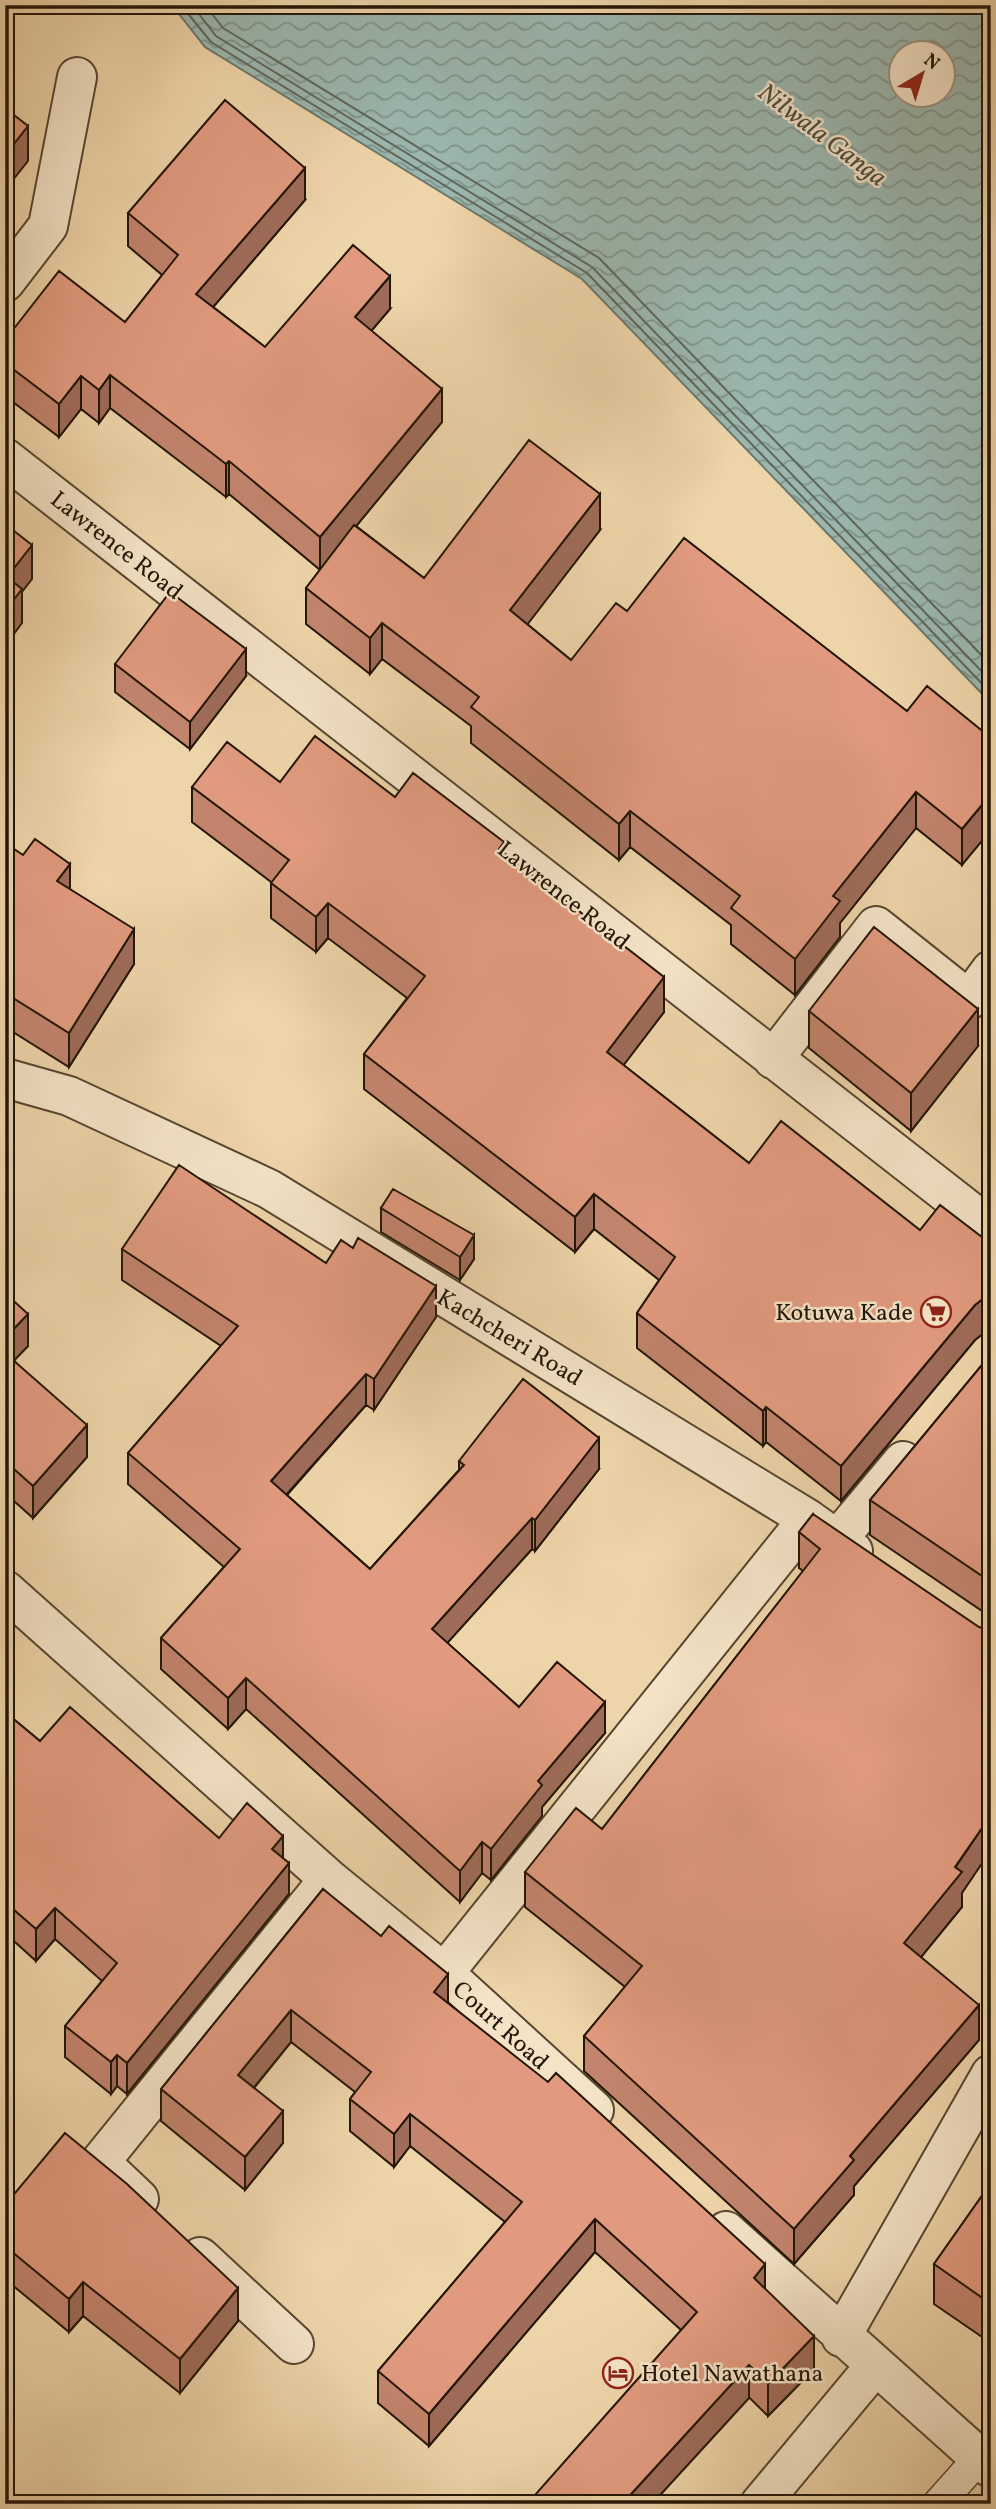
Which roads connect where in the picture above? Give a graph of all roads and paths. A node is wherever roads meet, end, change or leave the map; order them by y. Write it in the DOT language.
graph roads {
  1 [pos="77,77"];
  2 [pos="5,282"];
  3 [pos="5,458"];
  4 [pos="991,970"];
  5 [pos="773,1059"];
  6 [pos="5,1078"];
  7 [pos="991,1228"];
  8 [pos="922,1437"];
  9 [pos="822,1530"];
  10 [pos="881,1570"];
  11 [pos="5,1590"];
  12 [pos="329,1879"];
  13 [pos="443,1973"];
  14 [pos="991,2074"];
  15 [pos="617,2131"];
  16 [pos="699,2206"];
  17 [pos="841,2337"];
  18 [pos="293,2344"];
  19 [pos="874,2367"];
  20 [pos="985,2463"];
  21 [pos="760,2504"];
  22 [pos="938,2504"];
  1 -- 2 [label="street"];
  3 -- 5 [label="street, Lawrence Road"];
  4 -- 5 [label="street"];
  5 -- 7 [label="street, Lawrence Road"];
  6 -- 9 [label="street, Kachcheri Road"];
  8 -- 9 [label="street"];
  9 -- 10 [label="street, Kachcheri Road"];
  9 -- 13 [label="street"];
  11 -- 12 [label="street, Court Road"];
  12 -- 13 [label="street, Court Road"];
  12 -- 18 [label="street"];
  13 -- 15 [label="street, Court Road"];
  14 -- 17 [label="street"];
  16 -- 17 [label="street"];
  17 -- 19 [label="street"];
  19 -- 20 [label="street"];
  19 -- 21 [label="street"];
  20 -- 22 [label="lane"];
}
